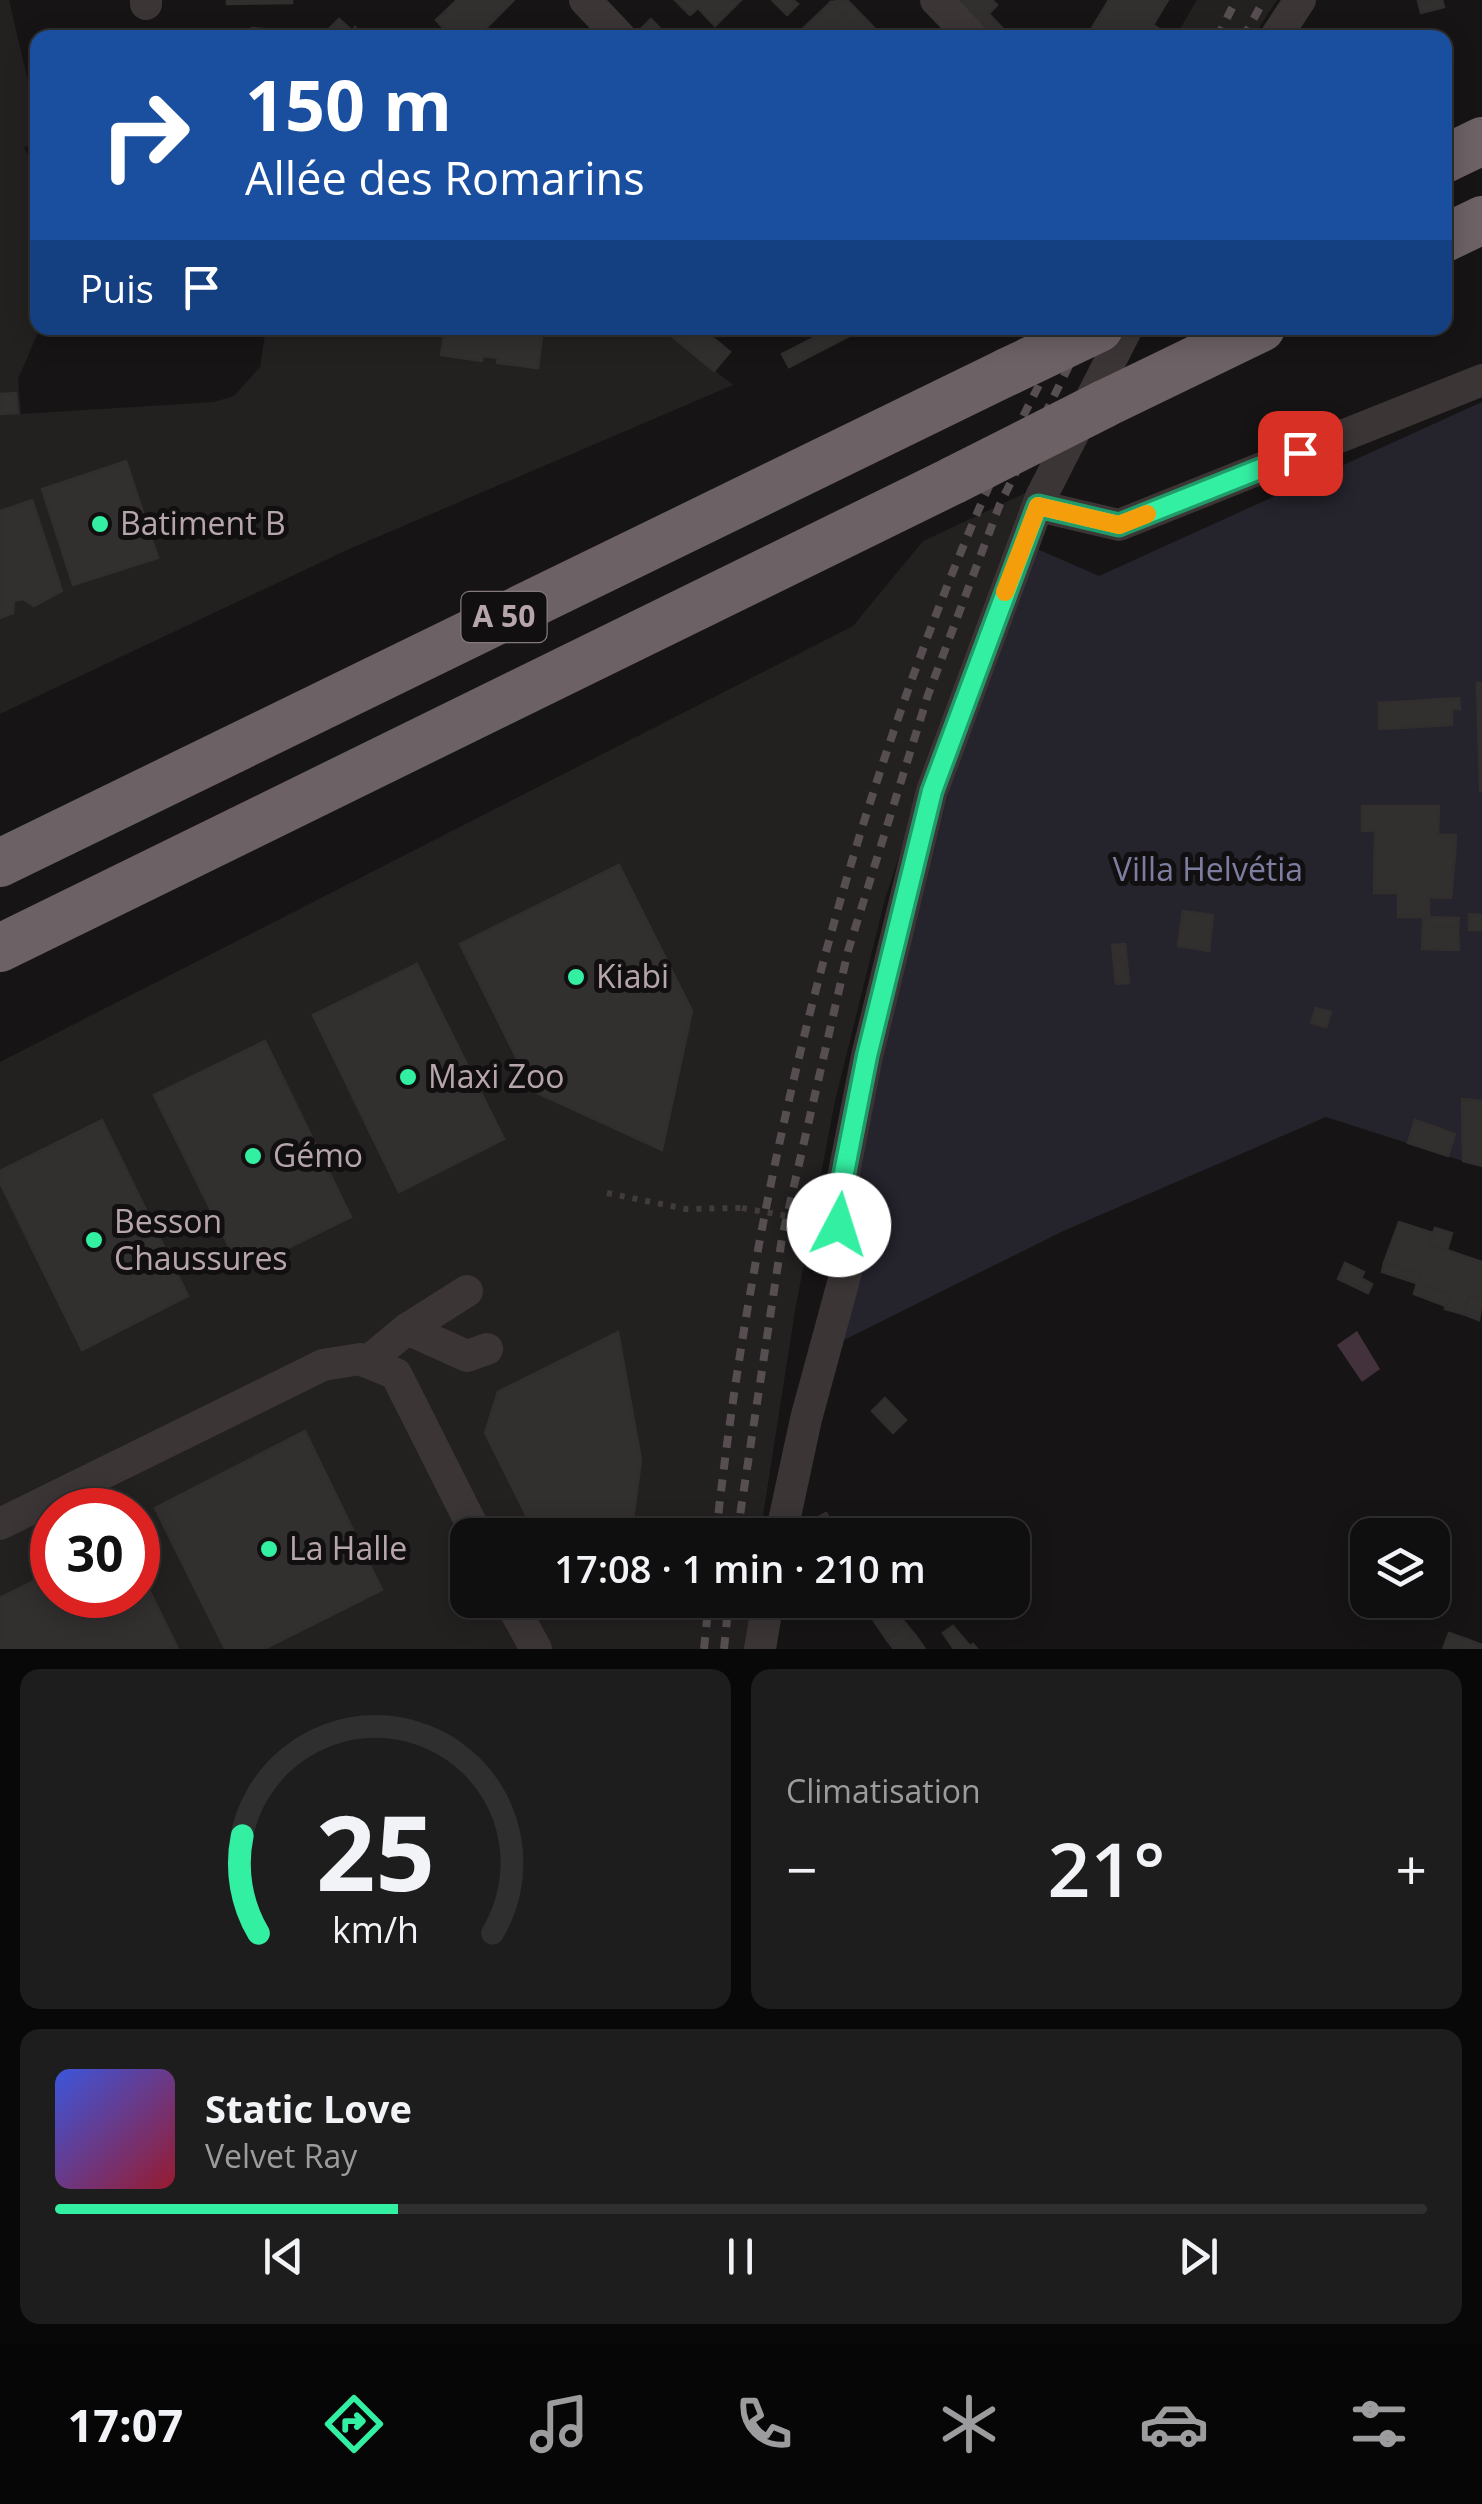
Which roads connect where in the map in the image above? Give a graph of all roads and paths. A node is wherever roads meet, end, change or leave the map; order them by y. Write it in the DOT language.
graph roads {
  1 [pos="936,0"];
  2 [pos="1300,0"];
  3 [pos="590,1"];
  4 [pos="615,30"];
  5 [pos="965,30"];
  6 [pos="1280,30"];
  7 [pos="1482,141"];
  8 [pos="1452,156"];
  9 [pos="1482,220"];
  10 [pos="1452,235"];
  11 [pos="1085,335"];
  12 [pos="1124,335"];
  13 [pos="1247,335"];
  14 [pos="1482,380"];
  15 [pos="1038,506"];
  16 [pos="288,807"];
  17 [pos="0,863"];
  18 [pos="0,948"];
  19 [pos="0,968"];
  20 [pos="608,1193"];
  21 [pos="839,1225"];
  22 [pos="467,1291"];
  23 [pos="408,1329"];
  24 [pos="487,1349"];
  25 [pos="367,1362"];
  26 [pos="468,1518"];
  27 [pos="785,1518"];
  28 [pos="0,1524"];
  29 [pos="519,1618"];
  30 [pos="765,1618"];
  31 [pos="536,1649"];
  32 [pos="760,1649"];
  1 -- 5 [label="street"];
  2 -- 6 [label="street"];
  3 -- 4 [label="street"];
  7 -- 8 [label="highway"];
  9 -- 10 [label="highway"];
  11 -- 17 [label="highway, A 50, bridge"];
  12 -- 15 [label="street"];
  13 -- 16 [label="highway, A 50, bridge"];
  14 -- 15 [label="street"];
  15 -- 21 [label="street"];
  16 -- 18 [label="highway, A 50"];
  16 -- 19 [label="highway"];
  20 -- 21 [label="path, bridge"];
  21 -- 27 [label="street"];
  22 -- 23 [label="street"];
  23 -- 24 [label="street"];
  23 -- 25 [label="street"];
  25 -- 26 [label="street"];
  25 -- 28 [label="street"];
  29 -- 31 [label="street"];
  30 -- 32 [label="street"];
}
